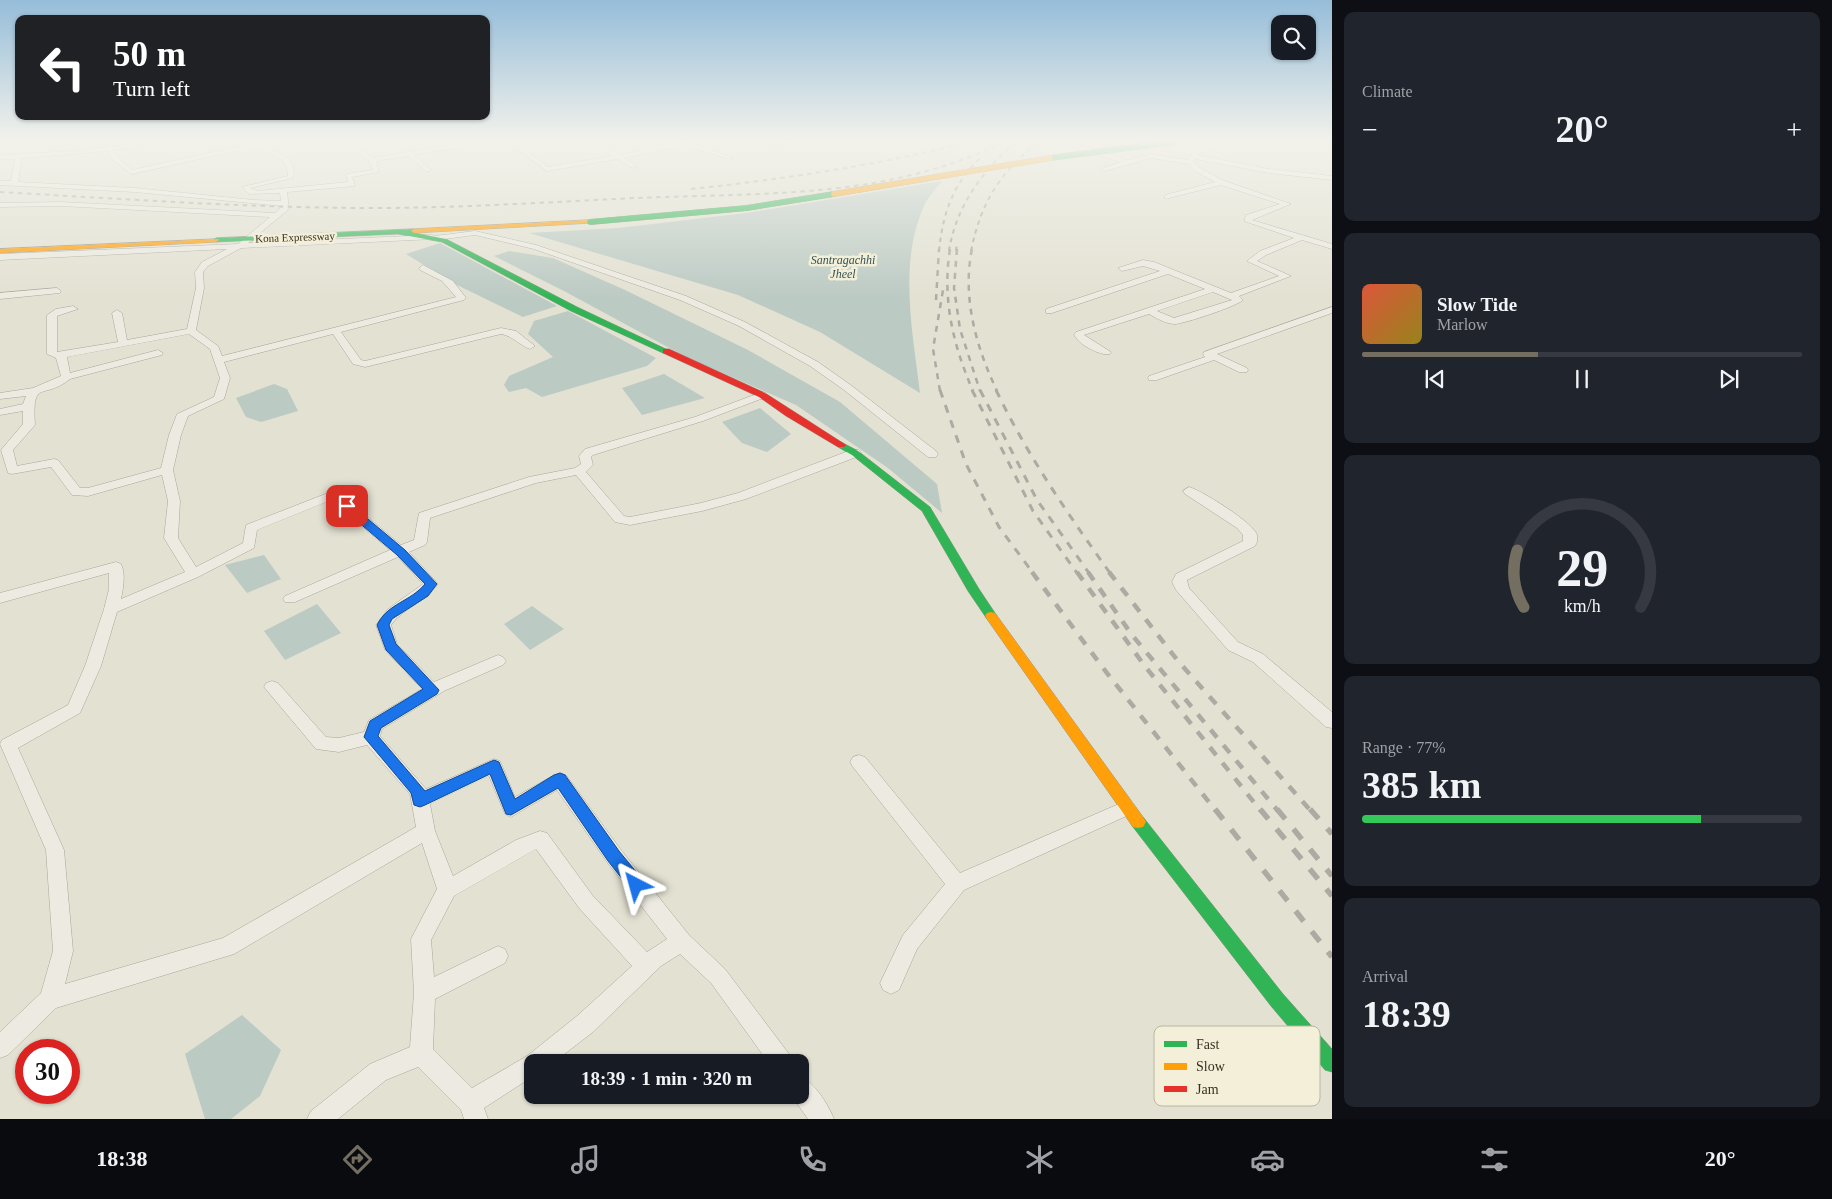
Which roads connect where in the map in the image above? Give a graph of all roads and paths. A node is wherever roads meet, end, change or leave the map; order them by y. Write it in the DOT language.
graph roads {
  1 [pos="211,194"];
  2 [pos="284,194"];
  3 [pos="831,194"];
  4 [pos="1178,194"];
  5 [pos="1258,194"];
  6 [pos="1168,197"];
  7 [pos="285,203"];
  8 [pos="0,206"];
  9 [pos="277,215"];
  10 [pos="590,222"];
  11 [pos="399,232"];
  12 [pos="435,238"];
  13 [pos="1301,238"];
  14 [pos="247,239"];
  15 [pos="1332,247"];
  16 [pos="181,248"];
  17 [pos="0,253"];
  18 [pos="195,265"];
  19 [pos="423,268"];
  20 [pos="1122,268"];
  21 [pos="0,269"];
  22 [pos="1168,271"];
  23 [pos="1213,289"];
  24 [pos="57,291"];
  25 [pos="0,296"];
  26 [pos="1231,296"];
  27 [pos="73,309"];
  28 [pos="1049,310"];
  29 [pos="1149,310"];
  30 [pos="1332,310"];
  31 [pos="117,313"];
  32 [pos="335,330"];
  33 [pos="191,331"];
  34 [pos="123,344"];
  35 [pos="530,346"];
  36 [pos="1106,352"];
  37 [pos="158,353"];
  38 [pos="60,356"];
  39 [pos="1214,357"];
  40 [pos="218,360"];
  41 [pos="1243,370"];
  42 [pos="66,377"];
  43 [pos="1153,378"];
  44 [pos="34,391"];
  45 [pos="762,395"];
  46 [pos="0,396"];
  47 [pos="29,406"];
  48 [pos="0,412"];
  49 [pos="3,451"];
  50 [pos="855,453"];
  51 [pos="932,454"];
  52 [pos="167,470"];
  53 [pos="579,471"];
  54 [pos="1189,491"];
  55 [pos="401,552"];
  56 [pos="193,574"];
  57 [pos="0,598"];
  58 [pos="290,599"];
  59 [pos="111,609"];
  60 [pos="498,661"];
  61 [pos="272,687"];
  62 [pos="432,690"];
  63 [pos="1332,722"];
  64 [pos="371,737"];
  65 [pos="4,747"];
  66 [pos="859,762"];
  67 [pos="420,800"];
  68 [pos="1127,808"];
  69 [pos="426,831"];
  70 [pos="957,884"];
  71 [pos="447,890"];
  72 [pos="682,942"];
  73 [pos="498,956"];
  74 [pos="646,966"];
  75 [pos="891,983"];
  76 [pos="425,992"];
  77 [pos="50,999"];
  78 [pos="1300,1026"];
  79 [pos="0,1048"];
  80 [pos="1320,1049"];
  81 [pos="421,1054"];
  82 [pos="546,1054"];
  83 [pos="775,1054"];
  84 [pos="1332,1063"];
  85 [pos="524,1070"];
  86 [pos="809,1101"];
  87 [pos="474,1111"];
  88 [pos="319,1119"];
  89 [pos="822,1119"];
  1 -- 7 [label="street"];
  2 -- 7 [label="street"];
  3 -- 10 [label="main road, Kona Expressway, bridge"];
  4 -- 6 [label="street"];
  5 -- 13 [label="street"];
  7 -- 9 [label="street"];
  8 -- 9 [label="street"];
  9 -- 14 [label="street"];
  10 -- 11 [label="main road, Kona Expressway"];
  10 -- 14 [label="main road, Kona Expressway"];
  11 -- 12 [label="main road"];
  11 -- 14 [label="main road, Kona Expressway"];
  12 -- 14 [label="street"];
  12 -- 45 [label="main road"];
  12 -- 51 [label="street"];
  13 -- 15 [label="street"];
  13 -- 26 [label="street"];
  14 -- 16 [label="street"];
  14 -- 17 [label="main road, Kona Expressway"];
  14 -- 18 [label="street"];
  16 -- 17 [label="street"];
  16 -- 18 [label="street"];
  17 -- 21 [label="street"];
  18 -- 33 [label="street"];
  19 -- 32 [label="street"];
  20 -- 22 [label="street"];
  22 -- 23 [label="street"];
  22 -- 28 [label="street"];
  23 -- 26 [label="street"];
  23 -- 29 [label="street"];
  24 -- 25 [label="street"];
  26 -- 29 [label="street"];
  27 -- 38 [label="street"];
  29 -- 36 [label="street"];
  30 -- 39 [label="street"];
  31 -- 34 [label="street"];
  32 -- 35 [label="street"];
  32 -- 40 [label="street"];
  33 -- 34 [label="street"];
  33 -- 40 [label="street"];
  34 -- 38 [label="street"];
  37 -- 42 [label="street"];
  38 -- 42 [label="street"];
  39 -- 41 [label="street"];
  39 -- 43 [label="street"];
  40 -- 52 [label="street"];
  42 -- 44 [label="street"];
  44 -- 46 [label="street"];
  44 -- 47 [label="street"];
  45 -- 50 [label="main road"];
  45 -- 53 [label="street"];
  47 -- 48 [label="street"];
  47 -- 49 [label="street"];
  49 -- 52 [label="street"];
  50 -- 53 [label="street"];
  50 -- 68 [label="main road"];
  52 -- 56 [label="street"];
  53 -- 55 [label="street"];
  54 -- 63 [label="street"];
  55 -- 56 [label="street"];
  55 -- 58 [label="street"];
  55 -- 62 [label="street"];
  56 -- 59 [label="street"];
  57 -- 59 [label="street"];
  59 -- 65 [label="street"];
  60 -- 62 [label="street"];
  61 -- 64 [label="street"];
  62 -- 64 [label="street"];
  64 -- 67 [label="street"];
  65 -- 77 [label="street"];
  66 -- 70 [label="street"];
  67 -- 69 [label="street"];
  67 -- 72 [label="street"];
  68 -- 70 [label="street"];
  68 -- 78 [label="main road"];
  69 -- 71 [label="street"];
  69 -- 77 [label="street"];
  70 -- 75 [label="street"];
  71 -- 74 [label="street"];
  71 -- 76 [label="street"];
  72 -- 74 [label="street"];
  72 -- 83 [label="street"];
  73 -- 76 [label="street"];
  74 -- 82 [label="street"];
  76 -- 81 [label="street"];
  77 -- 79 [label="street"];
  80 -- 84 [label="main road"];
  81 -- 87 [label="street"];
  81 -- 88 [label="street"];
  85 -- 87 [label="street"];
  86 -- 89 [label="street"];
}
